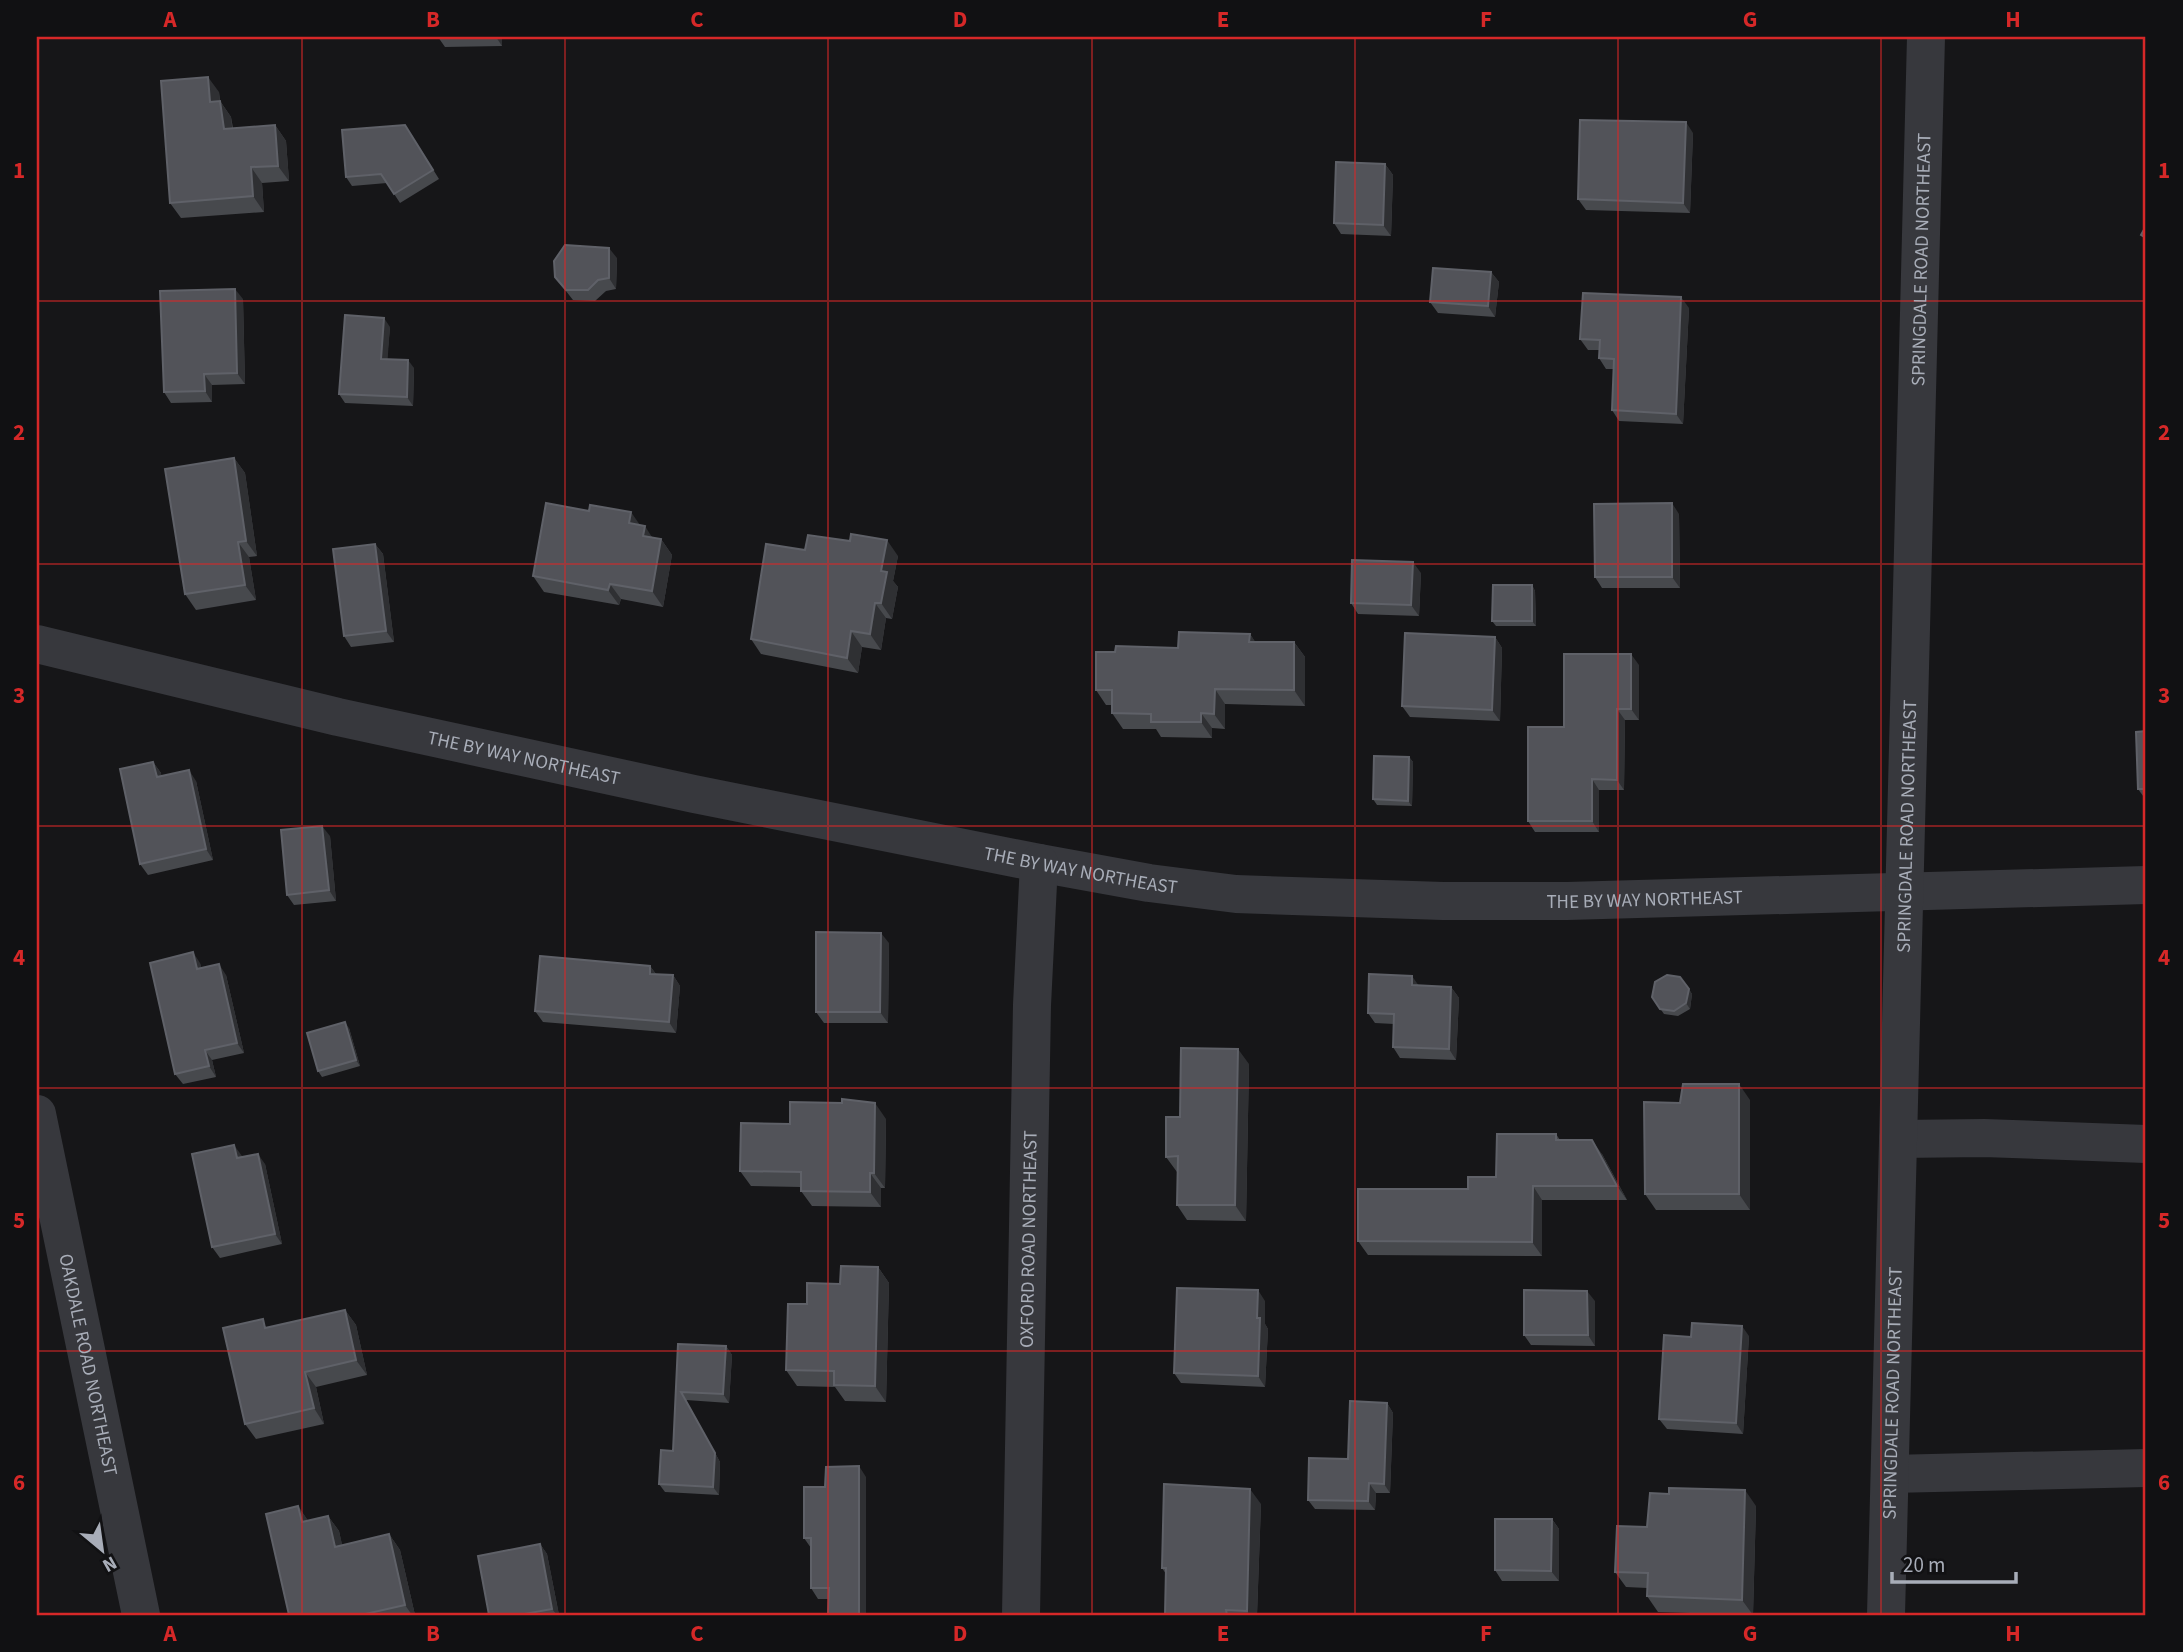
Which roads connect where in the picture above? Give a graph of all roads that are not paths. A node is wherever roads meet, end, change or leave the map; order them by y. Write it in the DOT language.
graph roads {
  1 [pos="1926,37"];
  2 [pos="37,644"];
  3 [pos="1039,863"];
  4 [pos="2146,884"];
  5 [pos="1905,893"];
  6 [pos="37,1114"];
  7 [pos="1898,1139"];
  8 [pos="2146,1144"];
  9 [pos="2146,1468"];
  10 [pos="1890,1474"];
  11 [pos="141,1615"];
  12 [pos="1021,1615"];
  13 [pos="1886,1615"];
  1 -- 5 [label="street, SPRINGDALE ROAD NORTHEAST"];
  2 -- 3 [label="street, THE BY WAY NORTHEAST"];
  3 -- 5 [label="street, THE BY WAY NORTHEAST"];
  3 -- 12 [label="street, OXFORD ROAD NORTHEAST"];
  4 -- 5 [label="street, THE BY WAY NORTHEAST"];
  5 -- 7 [label="street, SPRINGDALE ROAD NORTHEAST"];
  6 -- 11 [label="street, OAKDALE ROAD NORTHEAST"];
  7 -- 8 [label="street"];
  7 -- 10 [label="street, SPRINGDALE ROAD NORTHEAST"];
  9 -- 10 [label="street"];
  10 -- 13 [label="street, SPRINGDALE ROAD NORTHEAST"];
}
